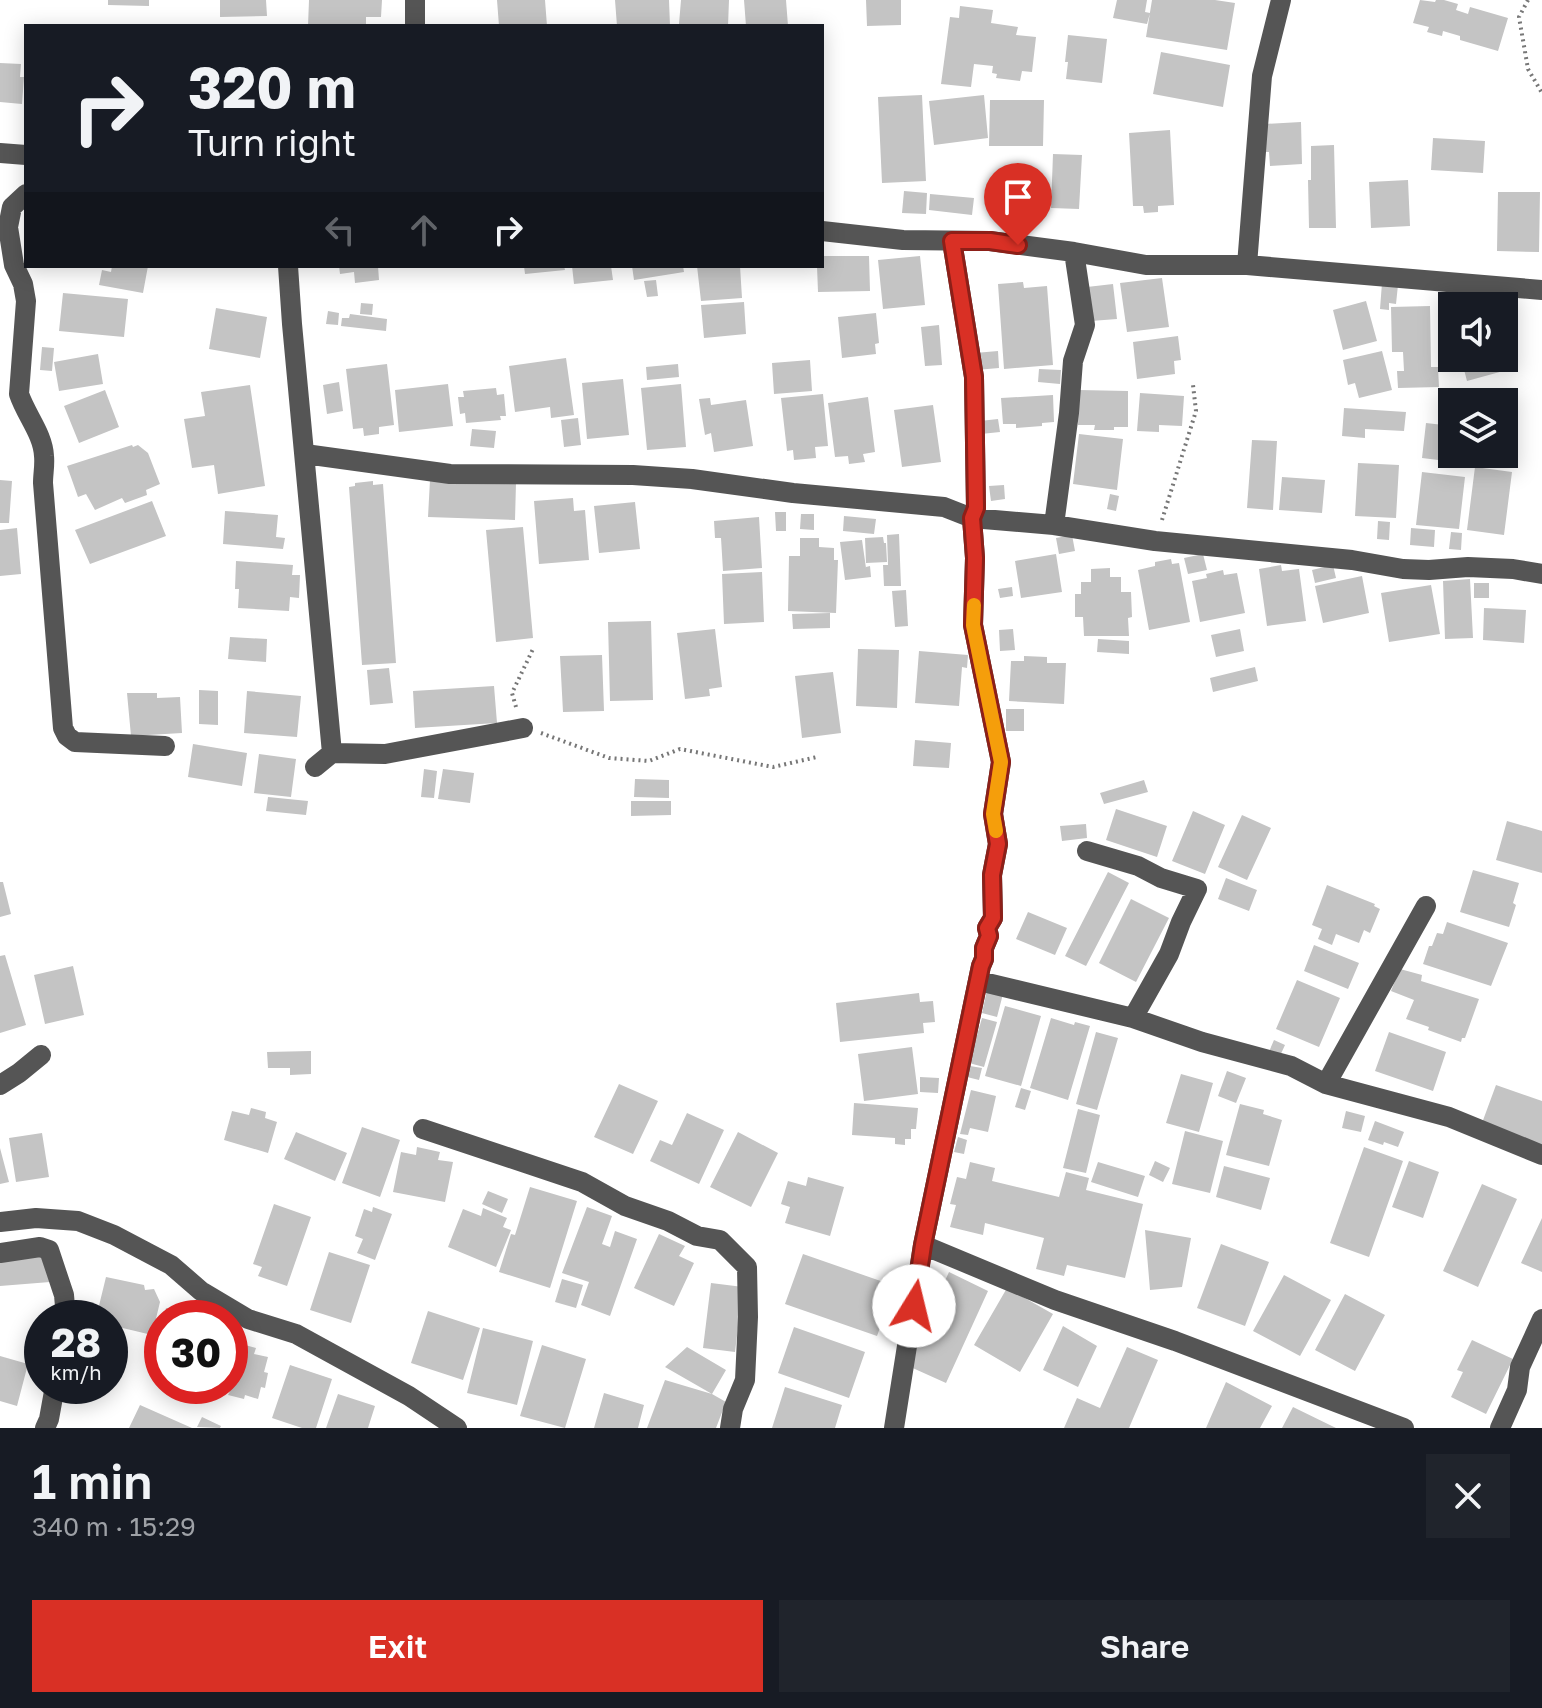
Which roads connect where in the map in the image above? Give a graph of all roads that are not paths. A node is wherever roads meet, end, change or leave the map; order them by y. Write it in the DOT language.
graph roads {
  1 [pos="415,0"];
  2 [pos="1281,0"];
  3 [pos="415,24"];
  4 [pos="0,153"];
  5 [pos="24,155"];
  6 [pos="24,196"];
  7 [pos="824,231"];
  8 [pos="952,241"];
  9 [pos="1074,252"];
  10 [pos="1247,265"];
  11 [pos="288,268"];
  12 [pos="1542,290"];
  13 [pos="305,454"];
  14 [pos="972,518"];
  15 [pos="1054,525"];
  16 [pos="1542,574"];
  17 [pos="523,728"];
  18 [pos="165,746"];
  19 [pos="332,753"];
  20 [pos="315,767"];
  21 [pos="1087,851"];
  22 [pos="1426,906"];
  23 [pos="979,981"];
  24 [pos="1133,1018"];
  25 [pos="41,1055"];
  26 [pos="1326,1084"];
  27 [pos="0,1085"];
  28 [pos="423,1129"];
  29 [pos="1542,1155"];
  30 [pos="0,1222"];
  31 [pos="923,1245"];
  32 [pos="2,1249"];
  33 [pos="64,1300"];
  34 [pos="1542,1319"];
  35 [pos="52,1404"];
  36 [pos="45,1428"];
  37 [pos="457,1428"];
  38 [pos="730,1428"];
  39 [pos="894,1428"];
  40 [pos="1404,1428"];
  41 [pos="1500,1428"];
  1 -- 3 [label="street"];
  2 -- 10 [label="street"];
  4 -- 5 [label="street"];
  6 -- 18 [label="street"];
  7 -- 8 [label="street"];
  8 -- 9 [label="street"];
  8 -- 14 [label="street"];
  9 -- 10 [label="street"];
  9 -- 15 [label="street"];
  10 -- 12 [label="street"];
  11 -- 13 [label="street"];
  13 -- 14 [label="street"];
  13 -- 19 [label="street"];
  14 -- 15 [label="street"];
  14 -- 23 [label="street"];
  15 -- 16 [label="street"];
  17 -- 19 [label="street"];
  19 -- 20 [label="street"];
  21 -- 24 [label="street"];
  22 -- 26 [label="street"];
  23 -- 24 [label="street"];
  23 -- 31 [label="street"];
  24 -- 26 [label="street"];
  25 -- 27 [label="street"];
  26 -- 29 [label="street"];
  28 -- 38 [label="street"];
  30 -- 37 [label="street"];
  31 -- 39 [label="street"];
  31 -- 40 [label="street"];
  32 -- 33 [label="street"];
  34 -- 41 [label="street"];
  35 -- 36 [label="street"];
}
